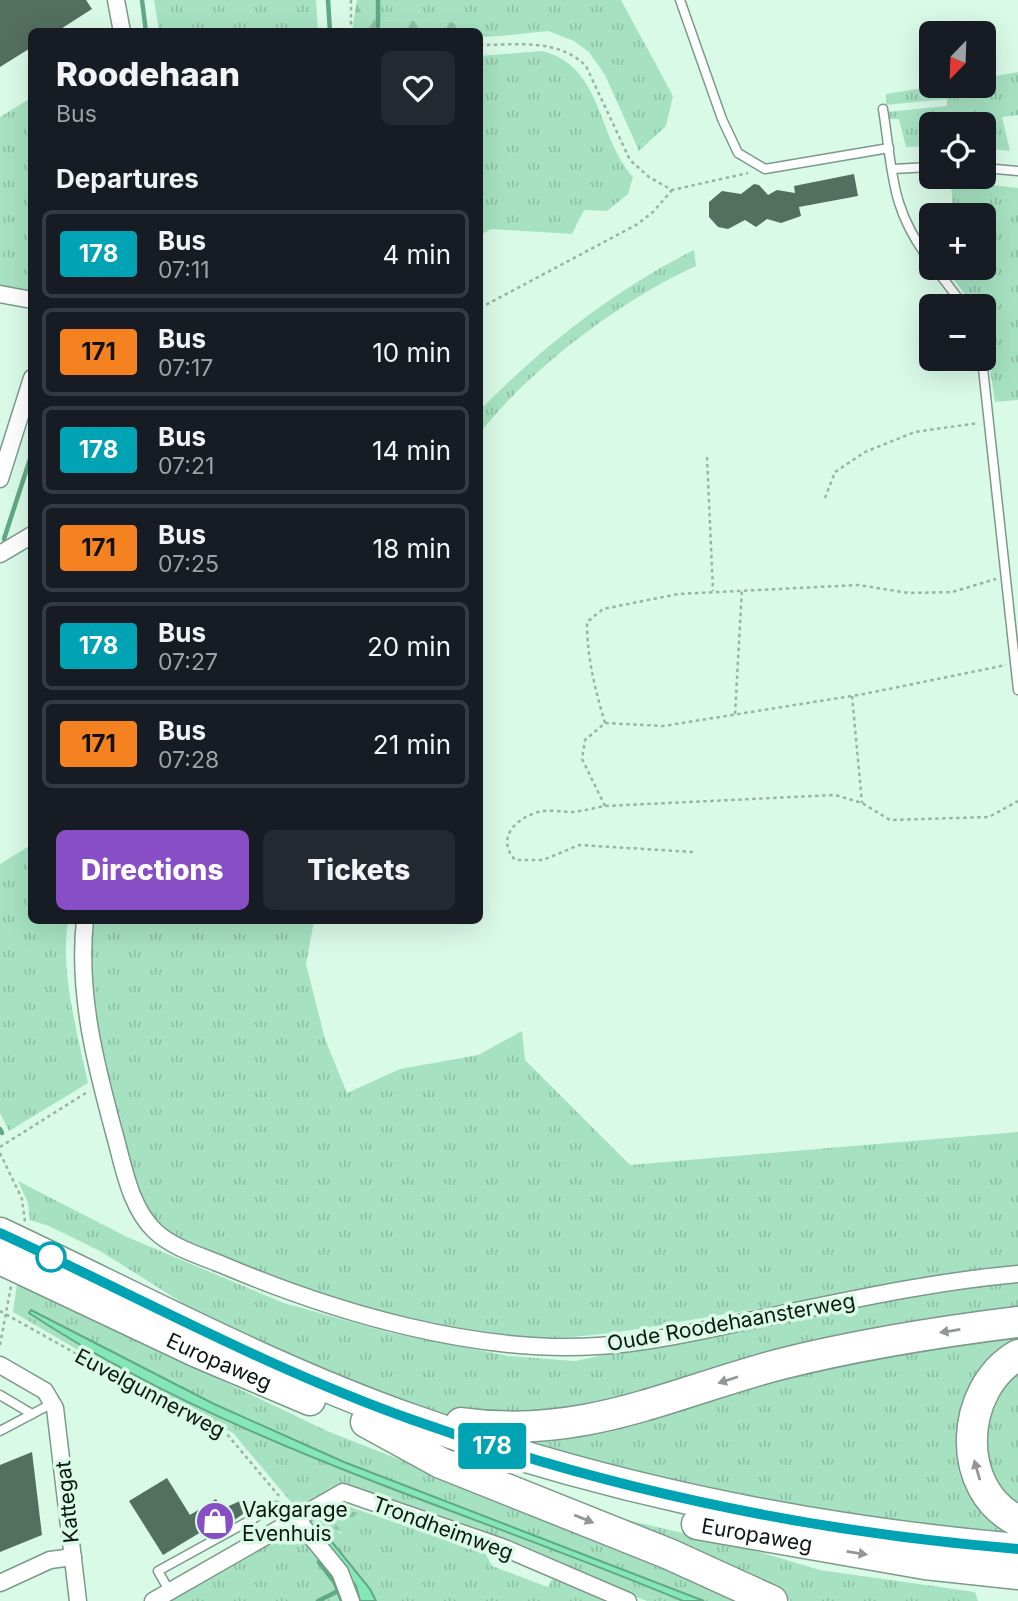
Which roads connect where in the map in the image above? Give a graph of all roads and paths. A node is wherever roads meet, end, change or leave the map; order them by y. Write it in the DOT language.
graph roads {
  1 [pos="116,0"];
  2 [pos="351,0"];
  3 [pos="680,0"];
  4 [pos="121,28"];
  5 [pos="351,28"];
  6 [pos="483,44"];
  7 [pos="883,109"];
  8 [pos="889,148"];
  9 [pos="919,168"];
  10 [pos="765,169"];
  11 [pos="892,169"];
  12 [pos="996,169"];
  13 [pos="1018,171"];
  14 [pos="672,190"];
  15 [pos="919,245"];
  16 [pos="944,280"];
  17 [pos="0,294"];
  18 [pos="955,294"];
  19 [pos="28,299"];
  20 [pos="483,306"];
  21 [pos="983,371"];
  22 [pos="28,391"];
  23 [pos="988,422"];
  24 [pos="707,457"];
  25 [pos="0,479"];
  26 [pos="825,498"];
  27 [pos="28,537"];
  28 [pos="0,554"];
  29 [pos="1006,576"];
  30 [pos="742,589"];
  31 [pos="713,591"];
  32 [pos="1015,664"];
  33 [pos="1018,690"];
  34 [pos="852,696"];
  35 [pos="735,714"];
  36 [pos="605,723"];
  37 [pos="1018,801"];
  38 [pos="862,803"];
  39 [pos="605,806"];
  40 [pos="693,852"];
  41 [pos="85,924"];
  42 [pos="101,1084"];
  43 [pos="0,1147"];
  44 [pos="0,1153"];
  45 [pos="24,1212"];
  46 [pos="0,1233"];
  47 [pos="0,1259"];
  48 [pos="1018,1274"];
  49 [pos="0,1311"];
  50 [pos="1018,1322"];
  51 [pos="1018,1354"];
  52 [pos="0,1365"];
  53 [pos="0,1395"];
  54 [pos="53,1403"];
  55 [pos="32,1414"];
  56 [pos="412,1420"];
  57 [pos="366,1422"];
  58 [pos="0,1431"];
  59 [pos="295,1517"];
  60 [pos="1018,1521"];
  61 [pos="1018,1549"];
  62 [pos="73,1557"];
  63 [pos="1018,1574"];
  64 [pos="0,1583"];
  65 [pos="170,1592"];
  66 [pos="78,1601"];
  67 [pos="153,1601"];
  68 [pos="351,1601"];
  69 [pos="628,1601"];
  70 [pos="772,1601"];
  1 -- 4 [label="street"];
  2 -- 5 [label="path"];
  3 -- 10 [label="lane"];
  6 -- 14 [label="path"];
  7 -- 8 [label="lane"];
  8 -- 10 [label="lane"];
  8 -- 11 [label="lane"];
  9 -- 11 [label="lane"];
  10 -- 14 [label="path"];
  11 -- 15 [label="lane"];
  12 -- 13 [label="lane"];
  14 -- 20 [label="path"];
  16 -- 18 [label="lane"];
  17 -- 19 [label="street"];
  21 -- 23 [label="lane"];
  22 -- 25 [label="street"];
  23 -- 26 [label="path"];
  23 -- 29 [label="lane"];
  24 -- 31 [label="path"];
  27 -- 28 [label="street"];
  29 -- 30 [label="path"];
  29 -- 32 [label="lane"];
  30 -- 31 [label="path"];
  30 -- 35 [label="path"];
  31 -- 36 [label="path"];
  32 -- 33 [label="lane"];
  32 -- 34 [label="path"];
  34 -- 35 [label="path"];
  34 -- 38 [label="path"];
  35 -- 36 [label="path"];
  36 -- 39 [label="path"];
  37 -- 38 [label="path"];
  38 -- 39 [label="path"];
  39 -- 40 [label="path"];
  41 -- 42 [label="street, Oude Roodehaansterweg"];
  42 -- 43 [label="path"];
  42 -- 48 [label="street, Oude Roodehaansterweg"];
  44 -- 45 [label="path"];
  46 -- 56 [label="highway, Europaweg"];
  47 -- 57 [label="highway, Europaweg"];
  49 -- 59 [label="path, Euvelgunnerweg"];
  50 -- 56 [label="highway, one-way"];
  60 -- 51 [label="highway, one-way"];
  52 -- 54 [label="street"];
  53 -- 55 [label="lane"];
  54 -- 55 [label="lane"];
  54 -- 62 [label="street, Kattegat"];
  55 -- 58 [label="lane"];
  56 -- 61 [label="highway, Europaweg"];
  57 -- 63 [label="highway, Europaweg, one-way"];
  57 -- 70 [label="highway, one-way"];
  59 -- 65 [label="street, Trondheimweg"];
  59 -- 65 [label="lane"];
  59 -- 68 [label="street"];
  59 -- 69 [label="street, Trondheimweg"];
  62 -- 64 [label="street"];
  62 -- 66 [label="street, Kattegat"];
  65 -- 67 [label="street, Trondheimweg"];
}
